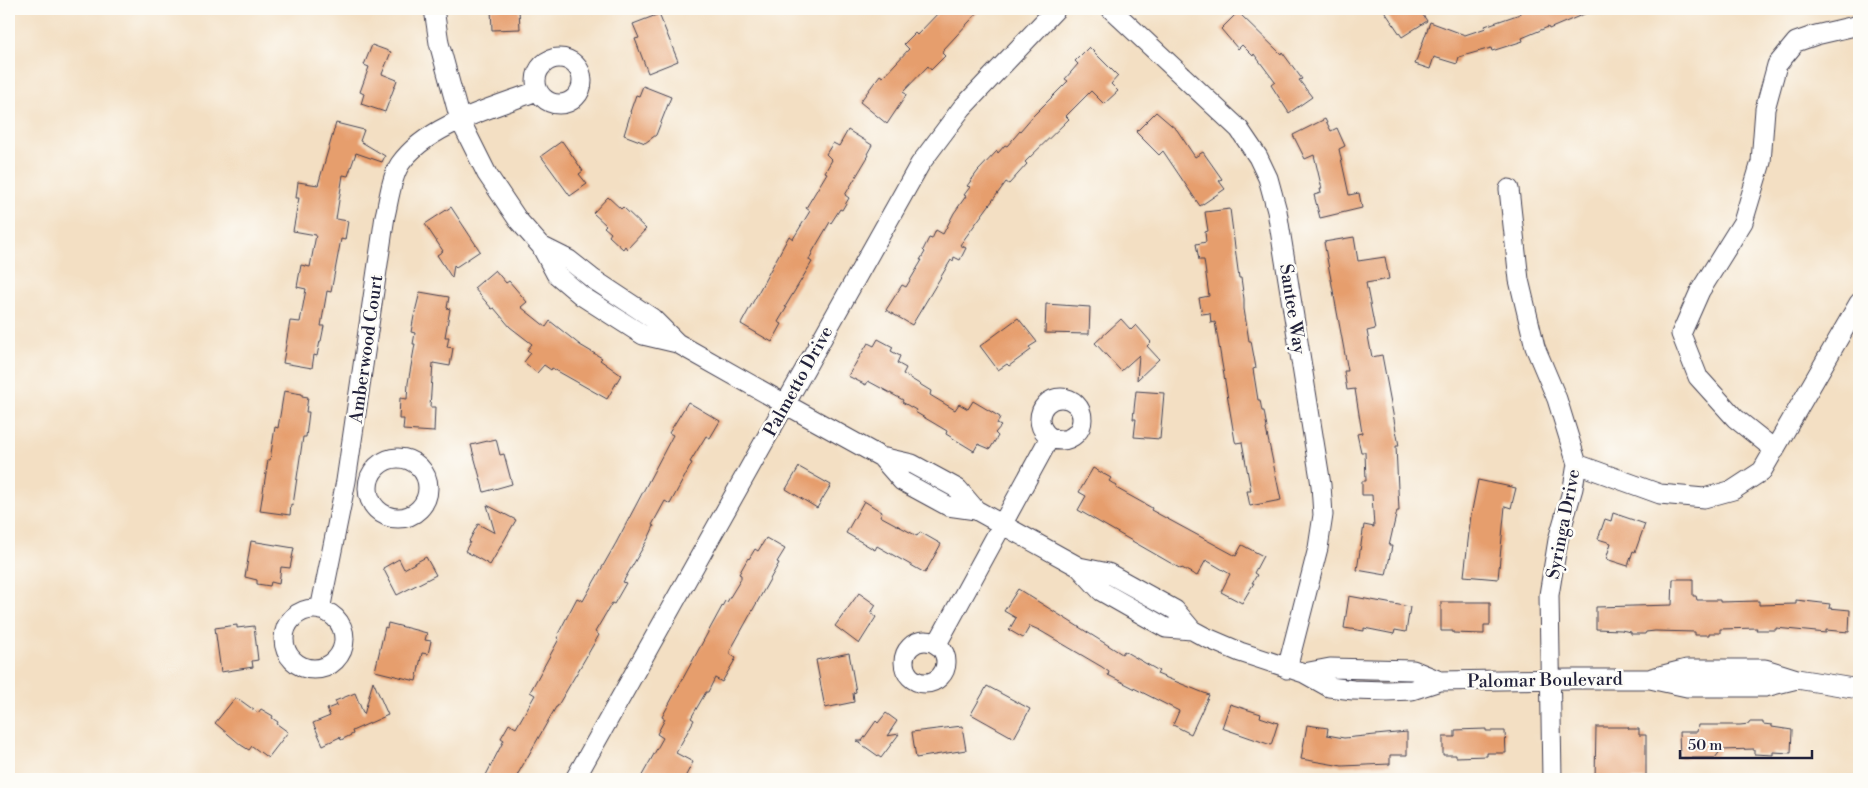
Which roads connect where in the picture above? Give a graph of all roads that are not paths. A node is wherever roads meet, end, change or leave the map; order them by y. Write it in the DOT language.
graph roads {
  1 [pos="434,9"];
  2 [pos="1056,9"];
  3 [pos="1111,9"];
  4 [pos="1859,25"];
  5 [pos="537,91"];
  6 [pos="460,120"];
  7 [pos="1509,189"];
  8 [pos="1859,303"];
  9 [pos="785,404"];
  10 [pos="1050,437"];
  11 [pos="1775,450"];
  12 [pos="1577,464"];
  13 [pos="346,481"];
  14 [pos="368,483"];
  15 [pos="1002,524"];
  16 [pos="320,610"];
  17 [pos="937,644"];
  18 [pos="1296,671"];
  19 [pos="1550,679"];
  20 [pos="1859,689"];
  21 [pos="575,779"];
  22 [pos="1552,779"];
  1 -- 6 [label="street, Palomar Boulevard"];
  2 -- 9 [label="street, Palmetto Drive"];
  3 -- 18 [label="street, Santee Way"];
  4 -- 11 [label="street"];
  5 -- 6 [label="street, Amberwood Court"];
  6 -- 9 [label="street, Palomar Boulevard"];
  6 -- 13 [label="street, Amberwood Court"];
  7 -- 12 [label="street, Syringa Drive"];
  8 -- 11 [label="street"];
  9 -- 15 [label="street, Palomar Boulevard"];
  9 -- 21 [label="street, Palmetto Drive"];
  10 -- 15 [label="street"];
  11 -- 12 [label="street"];
  12 -- 19 [label="street, Syringa Drive"];
  13 -- 14 [label="street"];
  13 -- 16 [label="street, Amberwood Court"];
  15 -- 17 [label="street"];
  15 -- 18 [label="street, Palomar Boulevard"];
  18 -- 19 [label="street, Palomar Boulevard"];
  19 -- 20 [label="street, Palomar Boulevard"];
  19 -- 22 [label="street, Syringa Drive"];
}
